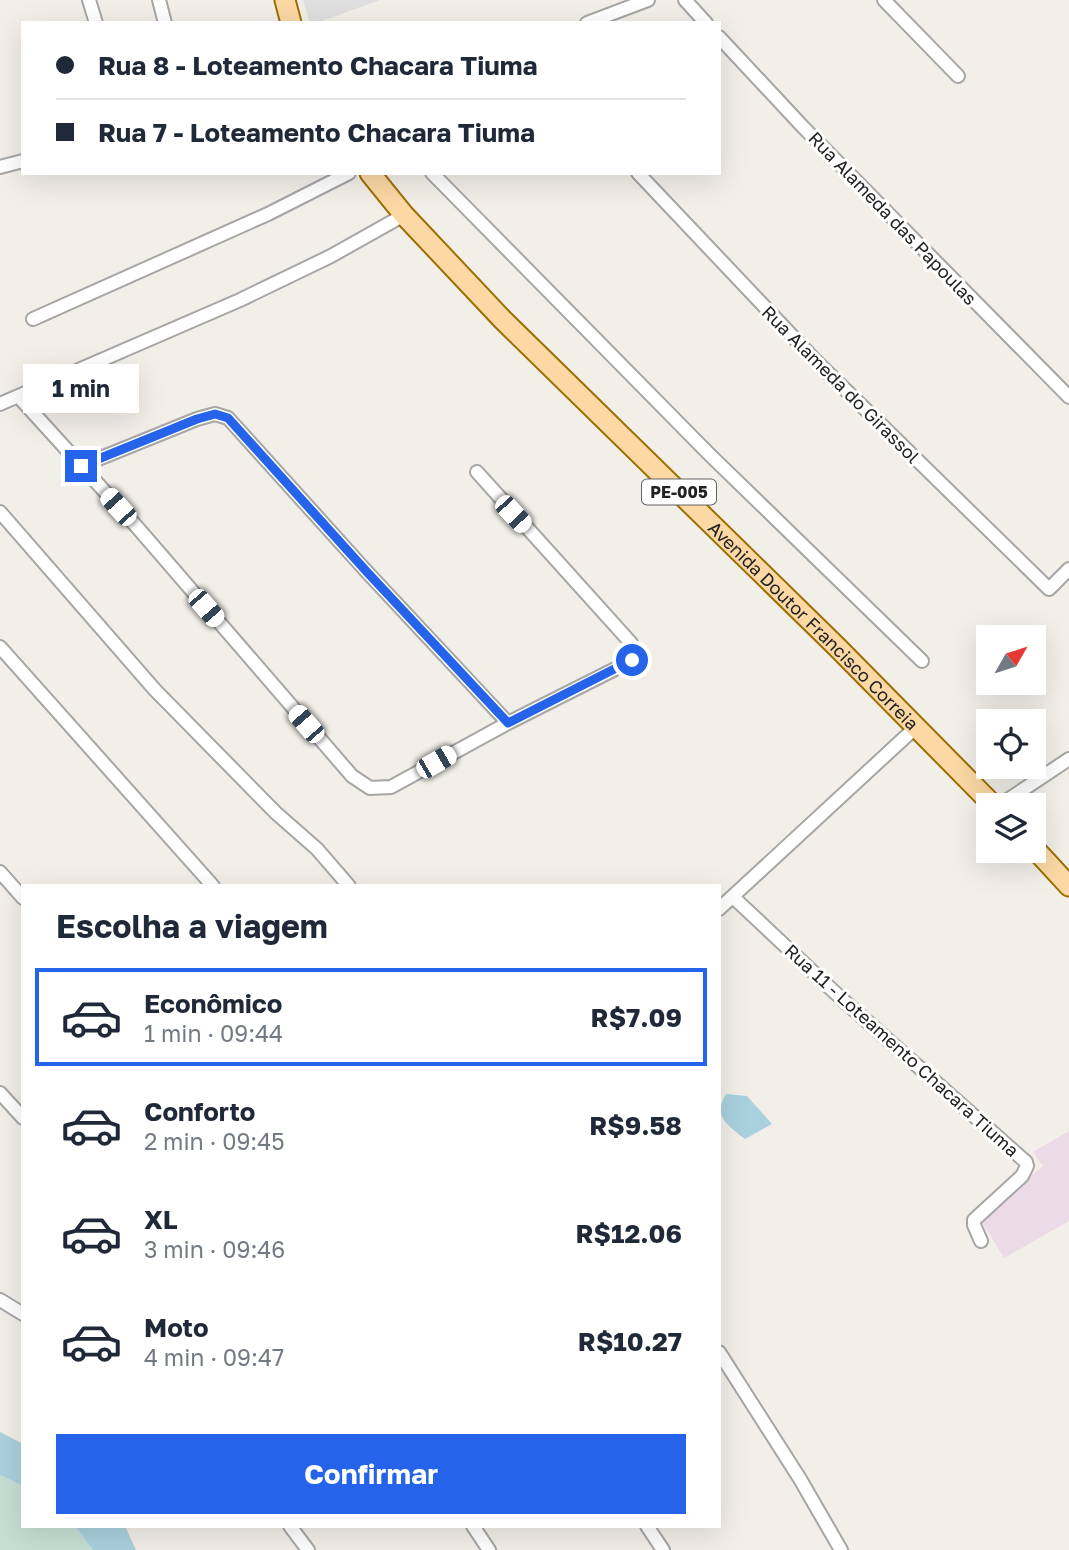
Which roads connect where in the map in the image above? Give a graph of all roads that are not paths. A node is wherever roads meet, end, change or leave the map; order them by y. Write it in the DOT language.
graph roads {
  1 [pos="89,0"];
  2 [pos="159,0"];
  3 [pos="285,0"];
  4 [pos="648,0"];
  5 [pos="685,0"];
  6 [pos="884,0"];
  7 [pos="95,21"];
  8 [pos="164,21"];
  9 [pos="290,21"];
  10 [pos="592,21"];
  11 [pos="704,21"];
  12 [pos="721,39"];
  13 [pos="958,76"];
  14 [pos="21,162"];
  15 [pos="0,167"];
  16 [pos="345,175"];
  17 [pos="372,175"];
  18 [pos="434,175"];
  19 [pos="640,175"];
  20 [pos="404,215"];
  21 [pos="33,319"];
  22 [pos="18,396"];
  23 [pos="1069,397"];
  24 [pos="0,404"];
  25 [pos="81,466"];
  26 [pos="477,472"];
  27 [pos="0,512"];
  28 [pos="1069,569"];
  29 [pos="0,647"];
  30 [pos="922,661"];
  31 [pos="508,723"];
  32 [pos="915,729"];
  33 [pos="1069,759"];
  34 [pos="981,793"];
  35 [pos="1018,793"];
  36 [pos="1046,861"];
  37 [pos="0,872"];
  38 [pos="211,884"];
  39 [pos="347,884"];
  40 [pos="1069,886"];
  41 [pos="21,896"];
  42 [pos="733,897"];
  43 [pos="721,907"];
  44 [pos="0,1093"];
  45 [pos="21,1116"];
  46 [pos="981,1241"];
  47 [pos="0,1300"];
  48 [pos="21,1313"];
  49 [pos="721,1355"];
  50 [pos="292,1528"];
  51 [pos="475,1528"];
  52 [pos="648,1528"];
  53 [pos="308,1550"];
  54 [pos="489,1550"];
  55 [pos="663,1550"];
  56 [pos="841,1550"];
  1 -- 7 [label="street"];
  2 -- 8 [label="street"];
  3 -- 9 [label="main road"];
  4 -- 10 [label="street"];
  5 -- 11 [label="street"];
  6 -- 13 [label="street"];
  12 -- 23 [label="street, Rua Alameda das Papoulas"];
  14 -- 15 [label="street"];
  16 -- 21 [label="street"];
  17 -- 20 [label="main road, Avenida Doutor Francisco Correia / PE-005"];
  18 -- 30 [label="street"];
  19 -- 28 [label="street, Rua Alameda do Girassol"];
  20 -- 22 [label="street"];
  20 -- 32 [label="main road, Avenida Doutor Francisco Correia / PE-005"];
  22 -- 24 [label="street"];
  22 -- 25 [label="street"];
  25 -- 31 [label="street"];
  25 -- 31 [label="street"];
  26 -- 31 [label="street"];
  27 -- 39 [label="street"];
  29 -- 38 [label="street"];
  32 -- 34 [label="main road, Avenida Doutor Francisco Correia / PE-005"];
  32 -- 42 [label="street"];
  33 -- 35 [label="street"];
  36 -- 40 [label="main road"];
  37 -- 41 [label="street"];
  42 -- 43 [label="street"];
  42 -- 46 [label="street, Rua 11 - Loteamento Chacara Tiuma"];
  44 -- 45 [label="street"];
  47 -- 48 [label="street"];
  49 -- 56 [label="street"];
  50 -- 53 [label="street"];
  51 -- 54 [label="street"];
  52 -- 55 [label="street"];
}
